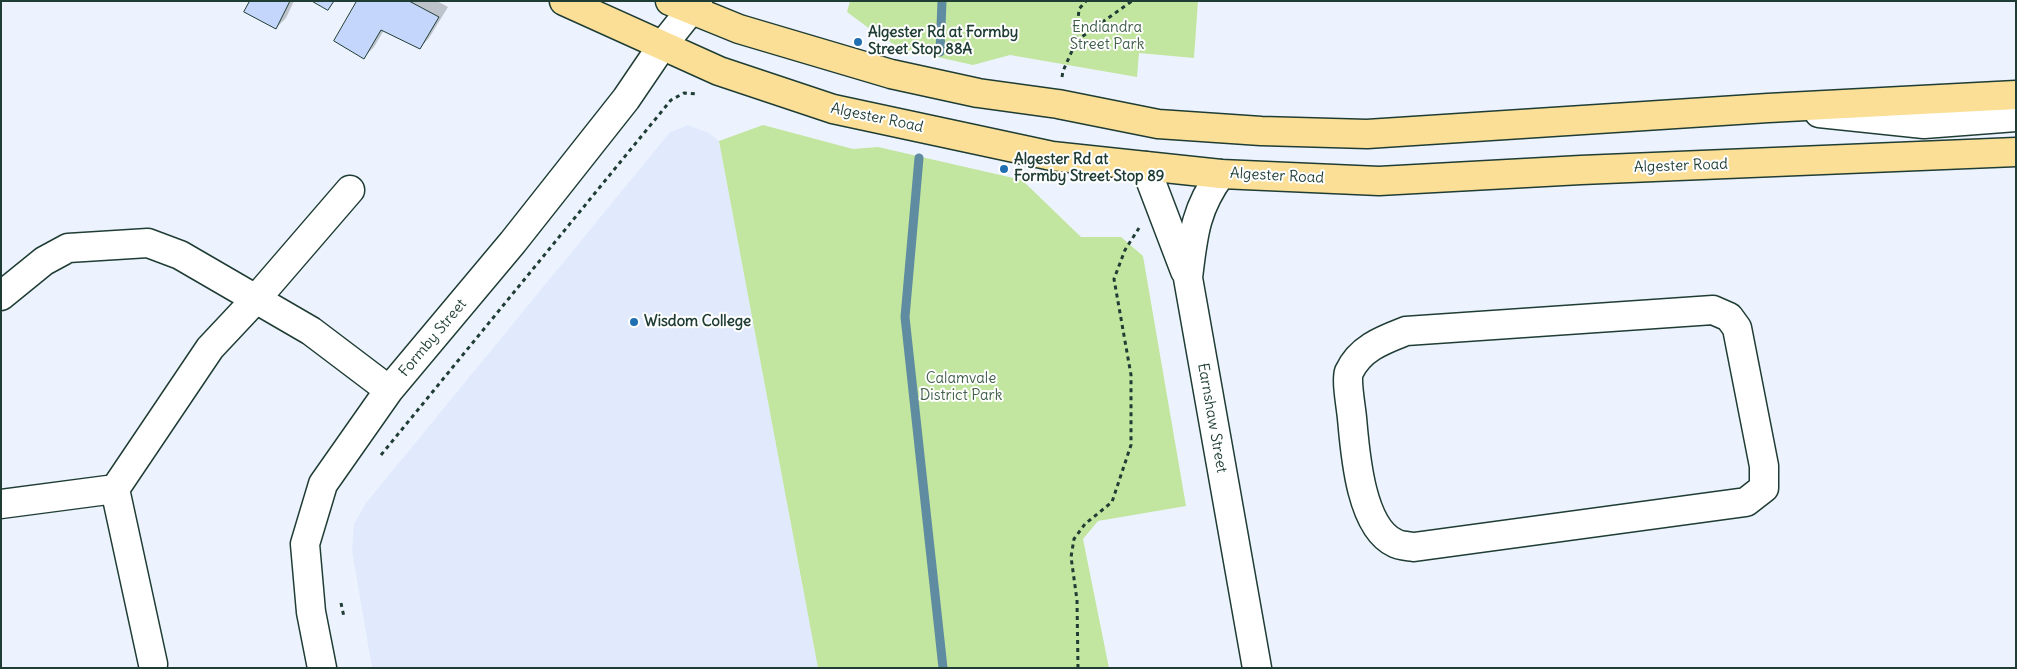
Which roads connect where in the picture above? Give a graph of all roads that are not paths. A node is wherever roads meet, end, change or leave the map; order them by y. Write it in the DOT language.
graph roads {
  1 [pos="564,1"];
  2 [pos="686,4"];
  3 [pos="662,46"];
  4 [pos="2016,95"];
  5 [pos="1768,108"];
  6 [pos="2016,117"];
  7 [pos="2016,152"];
  8 [pos="1146,166"];
  9 [pos="1221,174"];
  10 [pos="350,190"];
  11 [pos="1188,278"];
  12 [pos="1,296"];
  13 [pos="256,299"];
  14 [pos="389,390"];
  15 [pos="115,489"];
  16 [pos="1365,503"];
  17 [pos="1,504"];
  18 [pos="153,664"];
  19 [pos="322,668"];
  20 [pos="1257,668"];
  1 -- 3 [label="main road, Algester Road"];
  2 -- 3 [label="street, Formby Street"];
  2 -- 5 [label="main road"];
  3 -- 8 [label="main road, Algester Road"];
  3 -- 14 [label="street, Formby Street"];
  4 -- 5 [label="main road"];
  5 -- 6 [label="street"];
  7 -- 9 [label="main road, Algester Road"];
  8 -- 9 [label="main road, Algester Road"];
  8 -- 11 [label="street"];
  9 -- 11 [label="street, Earnshaw Street"];
  10 -- 13 [label="street"];
  11 -- 20 [label="street, Earnshaw Street"];
  12 -- 13 [label="street"];
  13 -- 14 [label="street"];
  13 -- 15 [label="street"];
  14 -- 19 [label="street, Formby Street"];
  15 -- 17 [label="street"];
  15 -- 18 [label="street"];
  16 -- 16 [label="street"];
}
